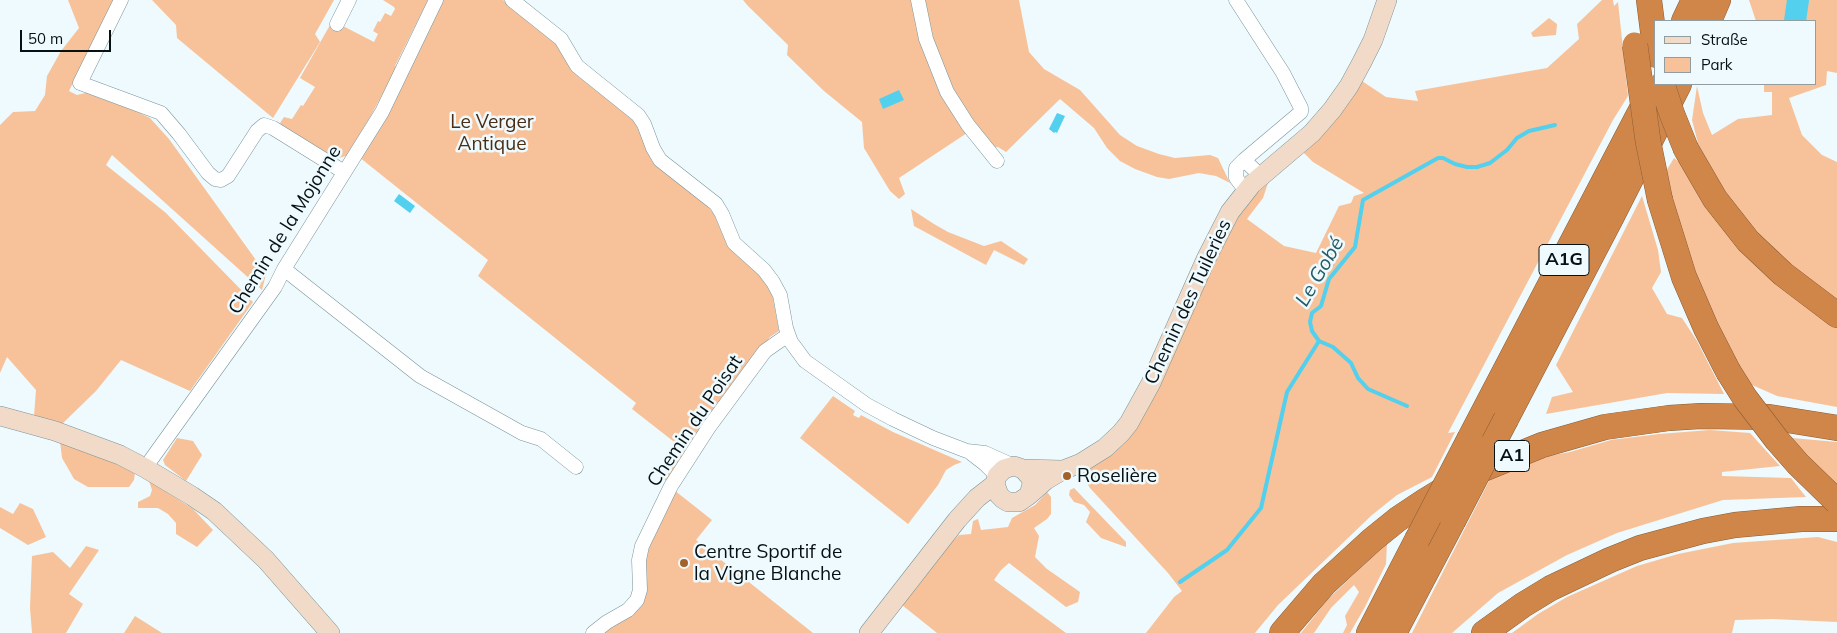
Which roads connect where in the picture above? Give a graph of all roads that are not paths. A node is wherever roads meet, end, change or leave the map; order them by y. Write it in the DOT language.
graph roads {
  1 [pos="121,0"];
  2 [pos="349,0"];
  3 [pos="436,0"];
  4 [pos="512,0"];
  5 [pos="918,0"];
  6 [pos="1236,0"];
  7 [pos="1387,0"];
  8 [pos="1694,0"];
  9 [pos="1718,0"];
  10 [pos="1644,5"];
  11 [pos="1684,20"];
  12 [pos="1709,20"];
  13 [pos="336,24"];
  14 [pos="1646,50"];
  15 [pos="1654,85"];
  16 [pos="1662,85"];
  17 [pos="1678,85"];
  18 [pos="1244,160"];
  19 [pos="998,161"];
  20 [pos="344,172"];
  21 [pos="1260,176"];
  22 [pos="1246,191"];
  23 [pos="284,269"];
  24 [pos="1837,315"];
  25 [pos="788,335"];
  26 [pos="0,416"];
  27 [pos="1837,428"];
  28 [pos="967,450"];
  29 [pos="576,467"];
  30 [pos="145,468"];
  31 [pos="1019,468"];
  32 [pos="1063,470"];
  33 [pos="996,480"];
  34 [pos="1028,495"];
  35 [pos="1008,502"];
  36 [pos="1837,502"];
  37 [pos="967,510"];
  38 [pos="1837,519"];
  39 [pos="330,633"];
  40 [pos="593,633"];
  41 [pos="869,633"];
  42 [pos="1282,633"];
  43 [pos="1369,633"];
  44 [pos="1394,633"];
  45 [pos="1484,633"];
  1 -- 20 [label="street"];
  2 -- 13 [label="street"];
  3 -- 20 [label="street, Chemin de la Mojonne"];
  4 -- 25 [label="street"];
  5 -- 19 [label="street"];
  6 -- 18 [label="street"];
  7 -- 21 [label="street, Chemin des Tuileries"];
  8 -- 11 [label="highway"];
  9 -- 12 [label="highway"];
  10 -- 14 [label="highway"];
  14 -- 36 [label="highway, bridge"];
  15 -- 43 [label="highway, A1G, bridge"];
  16 -- 24 [label="highway, bridge"];
  17 -- 44 [label="highway, A1G, bridge"];
  18 -- 21 [label="street"];
  18 -- 22 [label="street"];
  20 -- 23 [label="street, Chemin de la Mojonne"];
  21 -- 22 [label="street, Chemin des Tuileries"];
  22 -- 32 [label="street, Chemin des Tuileries"];
  23 -- 29 [label="street"];
  23 -- 30 [label="street, Chemin de la Mojonne"];
  25 -- 28 [label="street"];
  25 -- 40 [label="street, Chemin du Poisat"];
  26 -- 30 [label="street"];
  27 -- 42 [label="highway, A1"];
  28 -- 31 [label="street"];
  28 -- 33 [label="street"];
  30 -- 39 [label="street"];
  31 -- 32 [label="street, Chemin des Tuileries"];
  31 -- 33 [label="street"];
  31 -- 34 [label="street"];
  32 -- 34 [label="street, Chemin des Tuileries"];
  33 -- 35 [label="street"];
  33 -- 37 [label="street"];
  34 -- 35 [label="street"];
  35 -- 37 [label="street"];
  37 -- 41 [label="street"];
  38 -- 45 [label="highway"];
}
